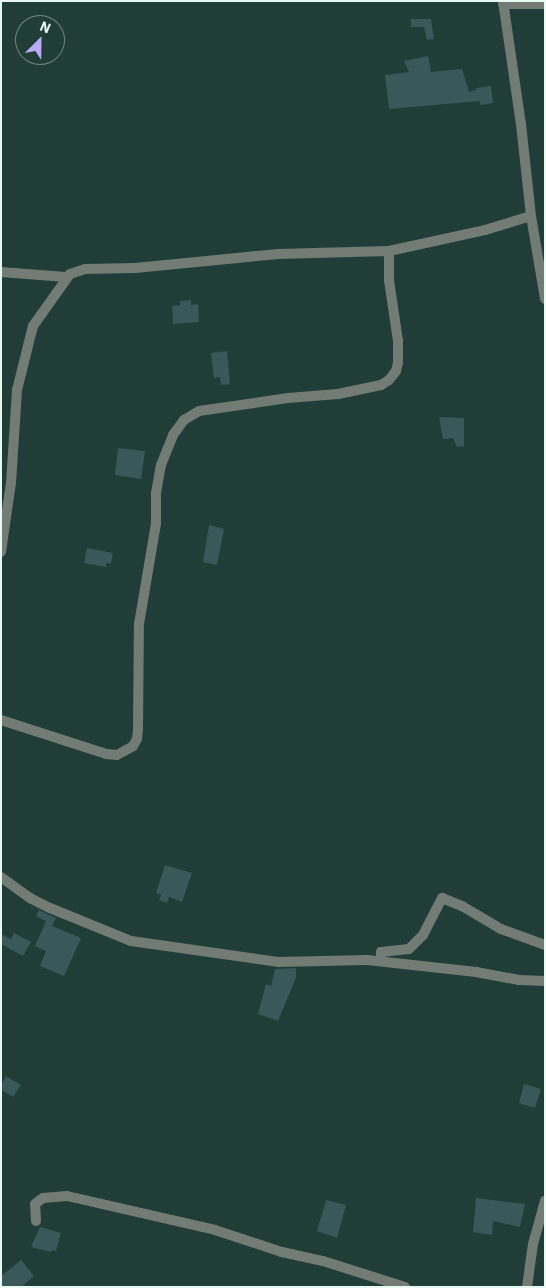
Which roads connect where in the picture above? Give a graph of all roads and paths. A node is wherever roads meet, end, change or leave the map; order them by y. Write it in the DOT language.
graph roads {
  1 [pos="503,2"];
  2 [pos="545,4"];
  3 [pos="531,216"];
  4 [pos="389,251"];
  5 [pos="1,272"];
  6 [pos="66,277"];
  7 [pos="545,299"];
  8 [pos="1,552"];
  9 [pos="1,720"];
  10 [pos="1,877"];
  11 [pos="545,945"];
  12 [pos="381,961"];
  13 [pos="545,981"];
  14 [pos="545,1201"];
  15 [pos="36,1221"];
  16 [pos="405,1287"];
  17 [pos="527,1287"];
  1 -- 2 [label="street"];
  1 -- 3 [label="street"];
  3 -- 4 [label="street"];
  3 -- 7 [label="street"];
  4 -- 6 [label="street"];
  4 -- 9 [label="street"];
  5 -- 6 [label="street"];
  6 -- 8 [label="street"];
  10 -- 12 [label="street"];
  11 -- 12 [label="street"];
  12 -- 13 [label="street"];
  14 -- 17 [label="street"];
  15 -- 16 [label="street"];
}
